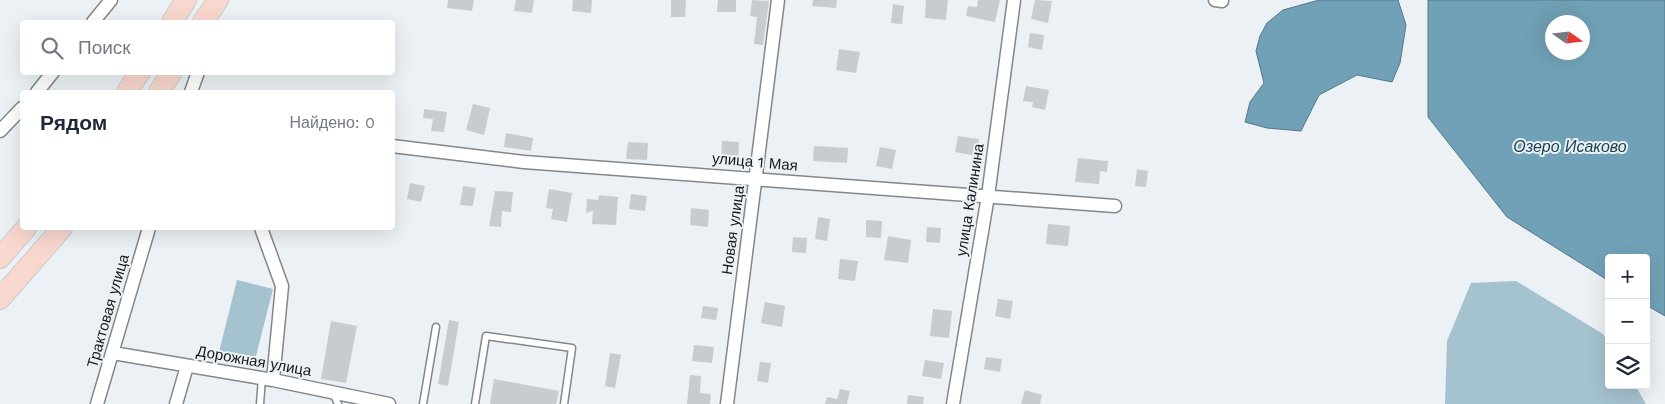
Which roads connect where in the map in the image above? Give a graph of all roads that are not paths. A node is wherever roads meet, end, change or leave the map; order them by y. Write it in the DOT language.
graph roads {
  1 [pos="111,0"];
  2 [pos="186,0"];
  3 [pos="218,0"];
  4 [pos="222,0"];
  5 [pos="778,0"];
  6 [pos="1014,0"];
  7 [pos="95,20"];
  8 [pos="173,20"];
  9 [pos="204,20"];
  10 [pos="215,20"];
  11 [pos="51,75"];
  12 [pos="138,75"];
  13 [pos="170,75"];
  14 [pos="197,75"];
  15 [pos="39,90"];
  16 [pos="128,90"];
  17 [pos="160,90"];
  18 [pos="192,90"];
  19 [pos="20,110"];
  20 [pos="0,131"];
  21 [pos="395,146"];
  22 [pos="757,178"];
  23 [pos="988,196"];
  24 [pos="1115,206"];
  25 [pos="24,230"];
  26 [pos="60,230"];
  27 [pos="148,230"];
  28 [pos="263,230"];
  29 [pos="0,258"];
  30 [pos="0,298"];
  31 [pos="436,327"];
  32 [pos="113,353"];
  33 [pos="187,366"];
  34 [pos="268,379"];
  35 [pos="335,398"];
  36 [pos="97,404"];
  37 [pos="176,404"];
  38 [pos="260,404"];
  39 [pos="389,404"];
  40 [pos="423,404"];
  41 [pos="474,404"];
  42 [pos="564,404"];
  43 [pos="727,404"];
  44 [pos="953,404"];
  1 -- 7 [label="street"];
  2 -- 8 [label="main road"];
  3 -- 9 [label="main road"];
  4 -- 10 [label="street"];
  5 -- 22 [label="street, Новая улица"];
  6 -- 23 [label="street, улица Калинина"];
  11 -- 15 [label="street"];
  12 -- 16 [label="main road"];
  13 -- 17 [label="main road"];
  14 -- 18 [label="street"];
  19 -- 20 [label="street"];
  21 -- 22 [label="street, улица 1 Мая"];
  22 -- 23 [label="street, улица 1 Мая"];
  22 -- 43 [label="street, Новая улица"];
  23 -- 24 [label="street, улица 1 Мая"];
  23 -- 44 [label="street, улица Калинина"];
  25 -- 29 [label="main road"];
  26 -- 30 [label="main road"];
  27 -- 32 [label="street, Трактовая улица"];
  28 -- 34 [label="street"];
  31 -- 40 [label="lane"];
  32 -- 33 [label="street, Дорожная улица"];
  32 -- 36 [label="street, Трактовая улица"];
  33 -- 34 [label="street, Дорожная улица"];
  33 -- 37 [label="street"];
  34 -- 35 [label="street, Дорожная улица"];
  34 -- 38 [label="lane"];
  35 -- 39 [label="street, Дорожная улица"];
  41 -- 42 [label="lane"];
}
